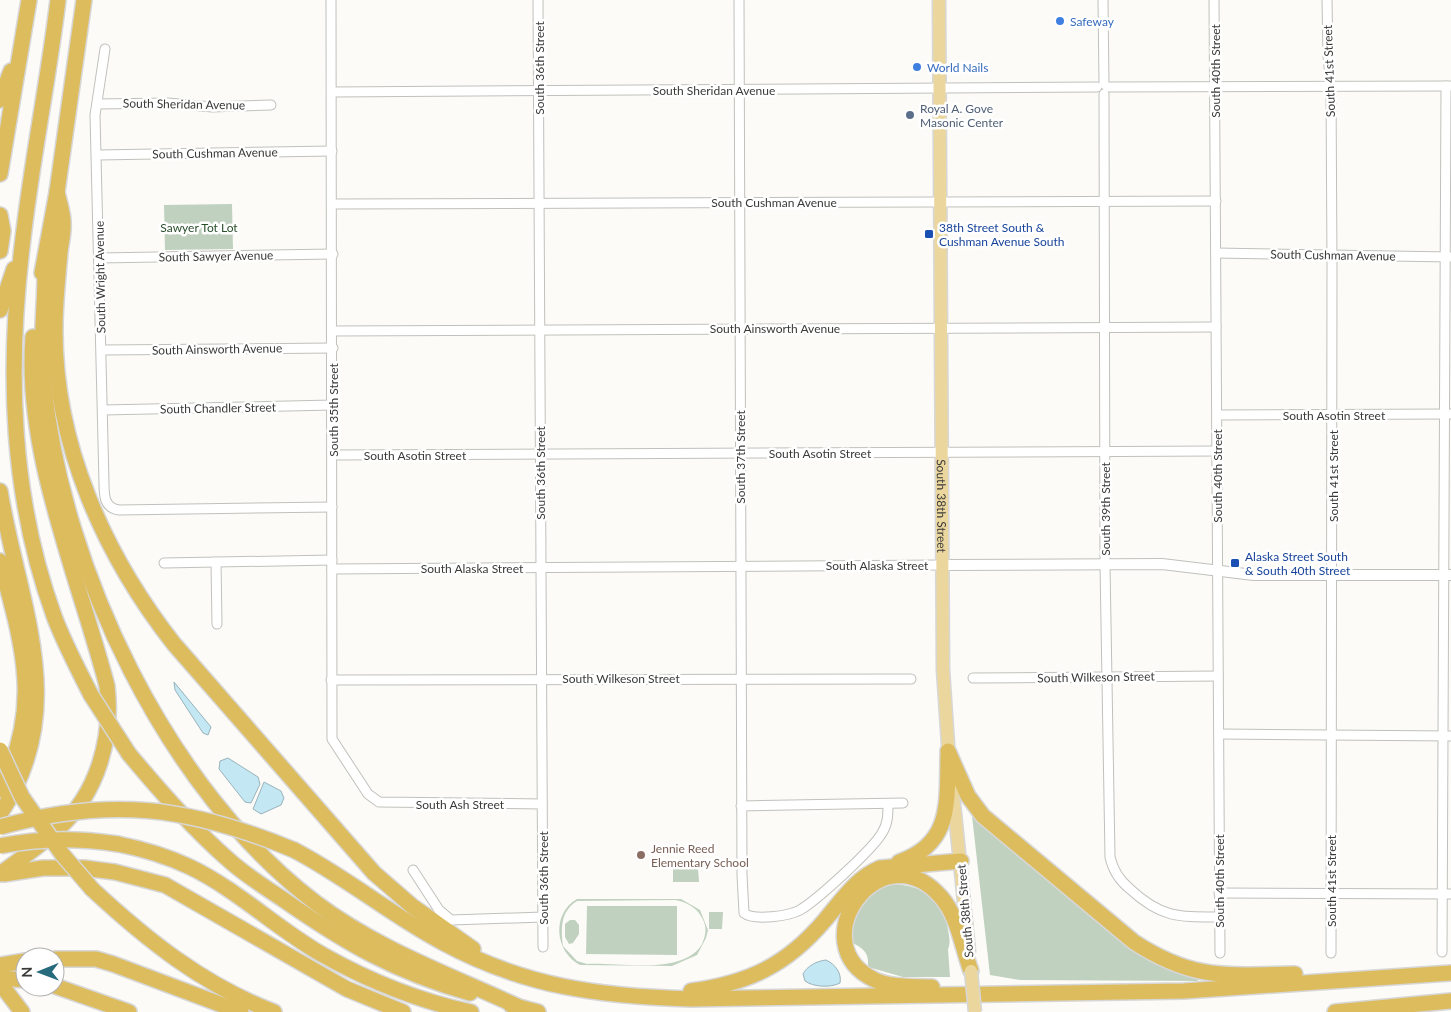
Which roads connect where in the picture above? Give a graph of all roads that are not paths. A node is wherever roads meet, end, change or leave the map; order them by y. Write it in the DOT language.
graph roads {
  1 [pos="29,0"];
  2 [pos="58,0"];
  3 [pos="84,0"];
  4 [pos="331,0"];
  5 [pos="538,0"];
  6 [pos="739,0"];
  7 [pos="939,0"];
  8 [pos="1103,0"];
  9 [pos="1214,0"];
  10 [pos="1327,0"];
  11 [pos="24,33"];
  12 [pos="105,49"];
  13 [pos="1448,86"];
  14 [pos="1331,87"];
  15 [pos="1103,88"];
  16 [pos="1215,88"];
  17 [pos="940,89"];
  18 [pos="739,90"];
  19 [pos="539,91"];
  20 [pos="332,92"];
  21 [pos="0,100"];
  22 [pos="97,104"];
  23 [pos="270,105"];
  24 [pos="332,151"];
  25 [pos="98,155"];
  26 [pos="0,174"];
  27 [pos="57,192"];
  28 [pos="1104,201"];
  29 [pos="1216,201"];
  30 [pos="740,202"];
  31 [pos="941,202"];
  32 [pos="540,203"];
  33 [pos="332,204"];
  34 [pos="0,215"];
  35 [pos="22,246"];
  36 [pos="0,251"];
  37 [pos="1216,253"];
  38 [pos="332,254"];
  39 [pos="1332,255"];
  40 [pos="1448,257"];
  41 [pos="100,258"];
  42 [pos="45,263"];
  43 [pos="0,310"];
  44 [pos="1216,327"];
  45 [pos="740,328"];
  46 [pos="942,328"];
  47 [pos="1105,328"];
  48 [pos="540,329"];
  49 [pos="333,332"];
  50 [pos="333,348"];
  51 [pos="102,350"];
  52 [pos="333,405"];
  53 [pos="103,410"];
  54 [pos="1447,414"];
  55 [pos="1217,415"];
  56 [pos="1333,415"];
  57 [pos="1217,451"];
  58 [pos="942,452"];
  59 [pos="1104,452"];
  60 [pos="740,453"];
  61 [pos="540,454"];
  62 [pos="332,455"];
  63 [pos="0,491"];
  64 [pos="332,507"];
  65 [pos="0,561"];
  66 [pos="216,562"];
  67 [pos="164,563"];
  68 [pos="332,564"];
  69 [pos="1105,564"];
  70 [pos="942,565"];
  71 [pos="740,566"];
  72 [pos="541,568"];
  73 [pos="1218,572"];
  74 [pos="1333,574"];
  75 [pos="1447,575"];
  76 [pos="217,624"];
  77 [pos="1218,676"];
  78 [pos="1107,677"];
  79 [pos="541,678"];
  80 [pos="973,678"];
  81 [pos="741,679"];
  82 [pos="911,679"];
  83 [pos="331,680"];
  84 [pos="1218,734"];
  85 [pos="1332,735"];
  86 [pos="1447,736"];
  87 [pos="0,750"];
  88 [pos="948,751"];
  89 [pos="0,790"];
  90 [pos="379,802"];
  91 [pos="904,803"];
  92 [pos="542,804"];
  93 [pos="888,804"];
  94 [pos="742,806"];
  95 [pos="0,814"];
  96 [pos="0,828"];
  97 [pos="0,846"];
  98 [pos="961,861"];
  99 [pos="880,868"];
  100 [pos="413,870"];
  101 [pos="0,875"];
  102 [pos="1219,893"];
  103 [pos="1331,894"];
  104 [pos="1446,894"];
  105 [pos="1220,916"];
  106 [pos="543,917"];
  107 [pos="543,947"];
  108 [pos="1220,952"];
  109 [pos="1442,952"];
  110 [pos="1330,953"];
  111 [pos="65,958"];
  112 [pos="15,963"];
  113 [pos="0,965"];
  114 [pos="971,971"];
  115 [pos="1450,973"];
  116 [pos="520,976"];
  117 [pos="0,978"];
  118 [pos="15,979"];
  119 [pos="0,983"];
  120 [pos="65,990"];
  121 [pos="1080,994"];
  122 [pos="650,998"];
  123 [pos="1451,1001"];
  124 [pos="519,1007"];
  125 [pos="22,1012"];
  126 [pos="129,1012"];
  127 [pos="241,1012"];
  128 [pos="274,1012"];
  129 [pos="403,1012"];
  130 [pos="471,1012"];
  131 [pos="538,1012"];
  132 [pos="975,1012"];
  133 [pos="1335,1012"];
  1 -- 11 [label="highway"];
  2 -- 35 [label="highway"];
  3 -- 27 [label="highway"];
  4 -- 20 [label="street, South 35th Street"];
  5 -- 19 [label="street, South 36th Street"];
  6 -- 18 [label="street, South 37th Street"];
  7 -- 17 [label="main road, South 38th Street"];
  8 -- 15 [label="street, South 39th Street"];
  9 -- 16 [label="street, South 40th Street"];
  10 -- 14 [label="street, South 41st Street"];
  11 -- 21 [label="highway"];
  11 -- 26 [label="highway"];
  12 -- 22 [label="street, South Wright Avenue"];
  13 -- 14 [label="street, South Sheridan Avenue"];
  13 -- 40 [label="street"];
  14 -- 16 [label="street, South Sheridan Avenue"];
  14 -- 39 [label="street, South 41st Street"];
  15 -- 16 [label="street, South Sheridan Avenue"];
  15 -- 17 [label="street, South Sheridan Avenue"];
  15 -- 28 [label="street, South 39th Street"];
  16 -- 29 [label="street, South 40th Street"];
  17 -- 18 [label="street, South Sheridan Avenue"];
  17 -- 31 [label="main road, South 38th Street"];
  18 -- 19 [label="street, South Sheridan Avenue"];
  18 -- 30 [label="street, South 37th Street"];
  19 -- 20 [label="street, South Sheridan Avenue"];
  19 -- 32 [label="street, South 36th Street"];
  20 -- 24 [label="street, South 35th Street"];
  22 -- 23 [label="street, South Sheridan Avenue"];
  22 -- 25 [label="street, South Wright Avenue"];
  24 -- 25 [label="street, South Cushman Avenue"];
  24 -- 33 [label="street, South 35th Street"];
  25 -- 41 [label="street, South Wright Avenue"];
  27 -- 42 [label="highway"];
  27 -- 116 [label="highway"];
  28 -- 29 [label="street, South Cushman Avenue"];
  28 -- 31 [label="street, South Cushman Avenue"];
  28 -- 47 [label="street, South 39th Street"];
  29 -- 37 [label="street, South 40th Street"];
  30 -- 31 [label="street, South Cushman Avenue"];
  30 -- 32 [label="street, South Cushman Avenue"];
  30 -- 45 [label="street, South 37th Street"];
  31 -- 46 [label="main road, South 38th Street"];
  32 -- 33 [label="street, South Cushman Avenue"];
  32 -- 48 [label="street, South 36th Street"];
  33 -- 38 [label="street, South 35th Street"];
  34 -- 36 [label="highway"];
  35 -- 43 [label="highway"];
  35 -- 124 [label="highway, bridge"];
  37 -- 39 [label="street, South Cushman Avenue"];
  37 -- 44 [label="street, South 40th Street"];
  38 -- 41 [label="street, South Sawyer Avenue"];
  38 -- 49 [label="street, South 35th Street"];
  39 -- 40 [label="street, South Cushman Avenue"];
  39 -- 56 [label="street, South 41st Street"];
  40 -- 54 [label="street"];
  41 -- 51 [label="street, South Wright Avenue"];
  42 -- 101 [label="highway"];
  42 -- 124 [label="highway"];
  44 -- 47 [label="street, South Ainsworth Avenue"];
  44 -- 55 [label="street, South 40th Street"];
  45 -- 46 [label="street, South Ainsworth Avenue"];
  45 -- 48 [label="street, South Ainsworth Avenue"];
  45 -- 60 [label="street, South 37th Street"];
  46 -- 47 [label="street, South Ainsworth Avenue"];
  46 -- 58 [label="main road, South 38th Street"];
  47 -- 59 [label="street, South 39th Street"];
  48 -- 49 [label="street, South Ainsworth Avenue"];
  48 -- 61 [label="street, South 36th Street"];
  49 -- 50 [label="street, South 35th Street"];
  50 -- 51 [label="street, South Ainsworth Avenue"];
  50 -- 52 [label="street, South 35th Street"];
  51 -- 53 [label="street, South Wright Avenue"];
  52 -- 53 [label="street, South Chandler Street"];
  52 -- 62 [label="street, South 35th Street"];
  53 -- 64 [label="street, South Wright Avenue"];
  54 -- 56 [label="street, South Asotin Street"];
  54 -- 75 [label="street"];
  55 -- 56 [label="street, South Asotin Street"];
  55 -- 57 [label="street, South 40th Street"];
  56 -- 74 [label="street, South 41st Street"];
  57 -- 59 [label="street, South Asotin Street"];
  57 -- 73 [label="street, South 40th Street"];
  58 -- 59 [label="street, South Asotin Street"];
  58 -- 60 [label="street, South Asotin Street"];
  58 -- 70 [label="main road, South 38th Street"];
  59 -- 69 [label="street, South 39th Street"];
  60 -- 61 [label="street, South Asotin Street"];
  60 -- 71 [label="street, South 37th Street"];
  61 -- 62 [label="street, South Asotin Street"];
  61 -- 72 [label="street, South 36th Street"];
  62 -- 64 [label="street, South 35th Street"];
  63 -- 95 [label="highway"];
  64 -- 68 [label="street, South 35th Street"];
  65 -- 89 [label="highway"];
  66 -- 67 [label="street, South Alaska Street"];
  66 -- 68 [label="street, South Alaska Street"];
  66 -- 76 [label="street"];
  68 -- 72 [label="street, South Alaska Street"];
  68 -- 83 [label="street, South 35th Street"];
  69 -- 70 [label="street, South Alaska Street"];
  69 -- 73 [label="street, South Alaska Street"];
  69 -- 78 [label="street, South 39th Street"];
  70 -- 71 [label="street, South Alaska Street"];
  70 -- 88 [label="main road, South 38th Street"];
  71 -- 72 [label="street, South Alaska Street"];
  71 -- 81 [label="street, South 37th Street"];
  72 -- 79 [label="street, South 36th Street"];
  73 -- 74 [label="street, South Alaska Street"];
  73 -- 77 [label="street, South 40th Street"];
  74 -- 75 [label="street, South Alaska Street"];
  74 -- 85 [label="street, South 41st Street"];
  75 -- 86 [label="street"];
  77 -- 78 [label="street, South Wilkeson Street"];
  77 -- 84 [label="street, South 40th Street"];
  78 -- 80 [label="street, South Wilkeson Street"];
  78 -- 105 [label="street, South 39th Street"];
  79 -- 81 [label="street, South Wilkeson Street"];
  79 -- 83 [label="street, South Wilkeson Street"];
  79 -- 92 [label="street, South 36th Street"];
  81 -- 82 [label="street, South Wilkeson Street"];
  81 -- 94 [label="street, South 37th Street"];
  83 -- 90 [label="street, South 35th Street"];
  84 -- 85 [label="street"];
  84 -- 102 [label="street, South 40th Street"];
  85 -- 86 [label="street"];
  85 -- 103 [label="street, South 41st Street"];
  86 -- 104 [label="street"];
  87 -- 128 [label="highway, bridge"];
  88 -- 98 [label="main road, South 38th Street"];
  88 -- 99 [label="highway"];
  88 -- 115 [label="highway"];
  90 -- 92 [label="street, South Ash Street"];
  91 -- 93 [label="street"];
  92 -- 106 [label="street, South 36th Street"];
  93 -- 94 [label="street"];
  93 -- 94 [label="street, South 37th Street"];
  96 -- 116 [label="highway, bridge"];
  97 -- 130 [label="highway, bridge"];
  98 -- 99 [label="highway"];
  98 -- 114 [label="main road, South 38th Street"];
  99 -- 122 [label="highway"];
  100 -- 106 [label="street"];
  101 -- 129 [label="highway"];
  102 -- 103 [label="street"];
  102 -- 105 [label="street, South 40th Street"];
  103 -- 104 [label="street"];
  103 -- 110 [label="street, South 41st Street"];
  104 -- 109 [label="street"];
  105 -- 108 [label="street, South 40th Street"];
  106 -- 107 [label="street, South 36th Street"];
  111 -- 127 [label="highway"];
  112 -- 113 [label="highway"];
  114 -- 121 [label="highway"];
  114 -- 132 [label="main road, South 38th Street, bridge"];
  115 -- 121 [label="highway"];
  116 -- 122 [label="highway"];
  117 -- 118 [label="highway"];
  119 -- 125 [label="highway"];
  120 -- 126 [label="highway"];
  121 -- 122 [label="highway"];
  123 -- 133 [label="highway"];
  124 -- 131 [label="highway"];
}
